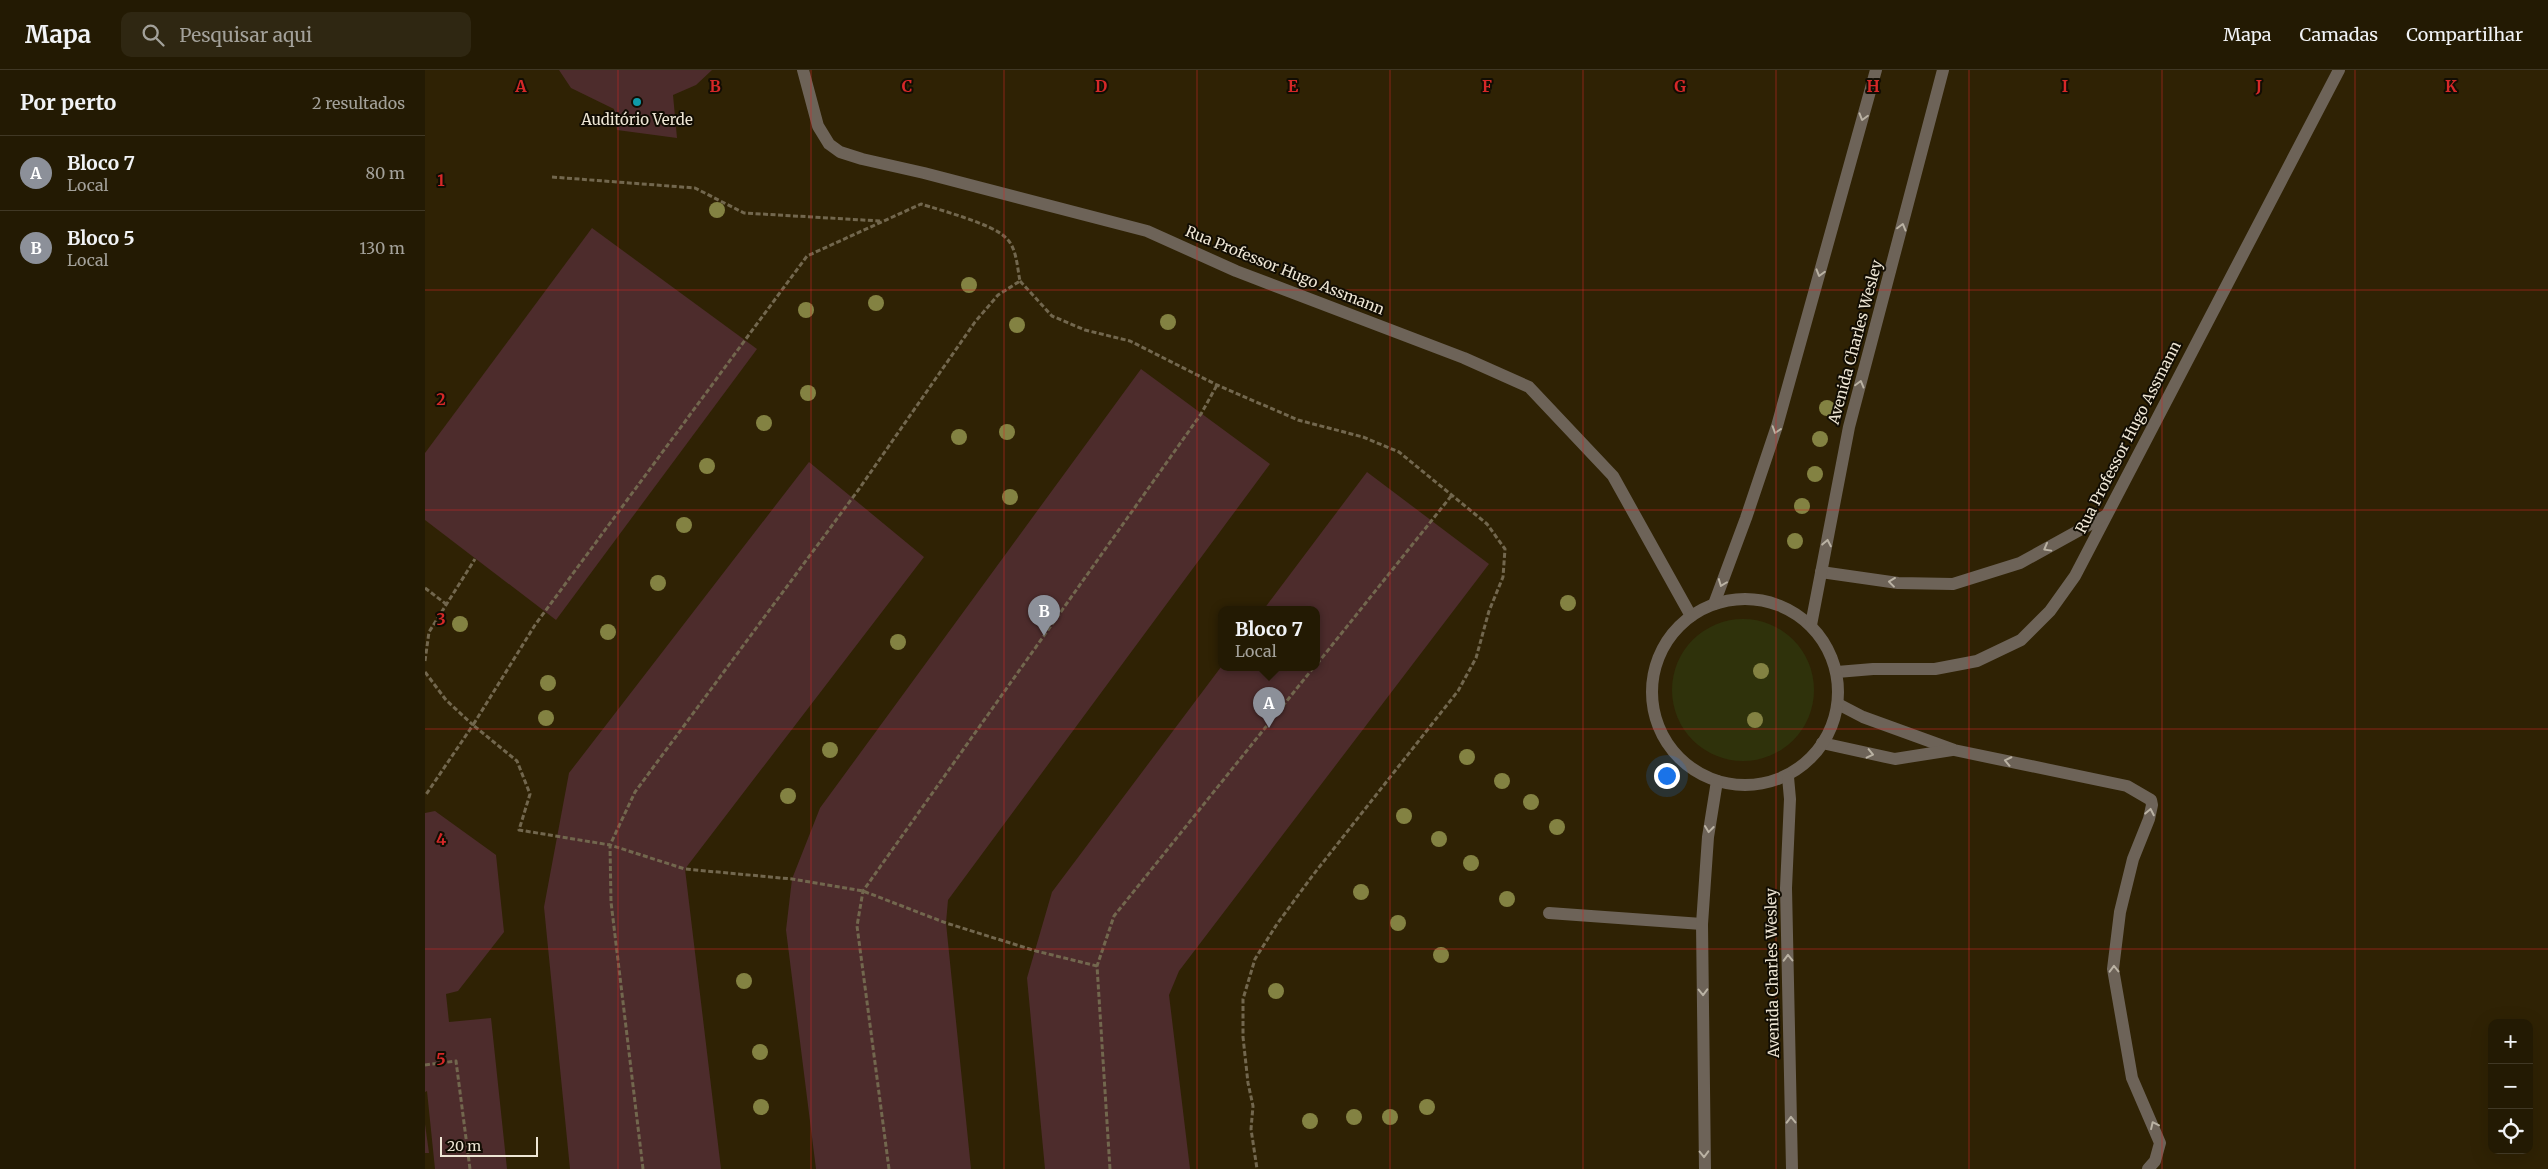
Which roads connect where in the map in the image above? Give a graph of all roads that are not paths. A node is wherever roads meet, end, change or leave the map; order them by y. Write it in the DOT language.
graph roads {
  1 [pos="803,70"];
  2 [pos="1877,70"];
  3 [pos="1943,70"];
  4 [pos="2339,70"];
  5 [pos="2105,516"];
  6 [pos="1821,572"];
  7 [pos="1714,604"];
  8 [pos="1691,616"];
  9 [pos="1811,625"];
  10 [pos="1837,672"];
  11 [pos="1838,704"];
  12 [pos="1822,743"];
  13 [pos="1954,750"];
  14 [pos="1788,777"];
  15 [pos="1717,781"];
  16 [pos="1549,913"];
  17 [pos="1702,924"];
  18 [pos="1705,1169"];
  19 [pos="1792,1169"];
  20 [pos="2148,1169"];
  1 -- 8 [label="street, Rua Professor Hugo Assmann"];
  2 -- 7 [label="street, one-way"];
  6 -- 3 [label="street, Avenida Charles Wesley, one-way"];
  4 -- 5 [label="street, Rua Professor Hugo Assmann"];
  5 -- 6 [label="street, one-way"];
  5 -- 10 [label="street, Rua Professor Hugo Assmann"];
  6 -- 9 [label="street, Avenida Charles Wesley"];
  7 -- 8 [label="street"];
  7 -- 9 [label="street"];
  8 -- 15 [label="street"];
  9 -- 10 [label="street"];
  10 -- 11 [label="street"];
  11 -- 12 [label="street"];
  11 -- 13 [label="street"];
  12 -- 13 [label="street, one-way"];
  12 -- 14 [label="street"];
  20 -- 13 [label="street, one-way"];
  14 -- 15 [label="street"];
  19 -- 14 [label="street, Avenida Charles Wesley, one-way"];
  15 -- 17 [label="street, one-way"];
  16 -- 17 [label="street"];
  17 -- 18 [label="street, one-way"];
}
